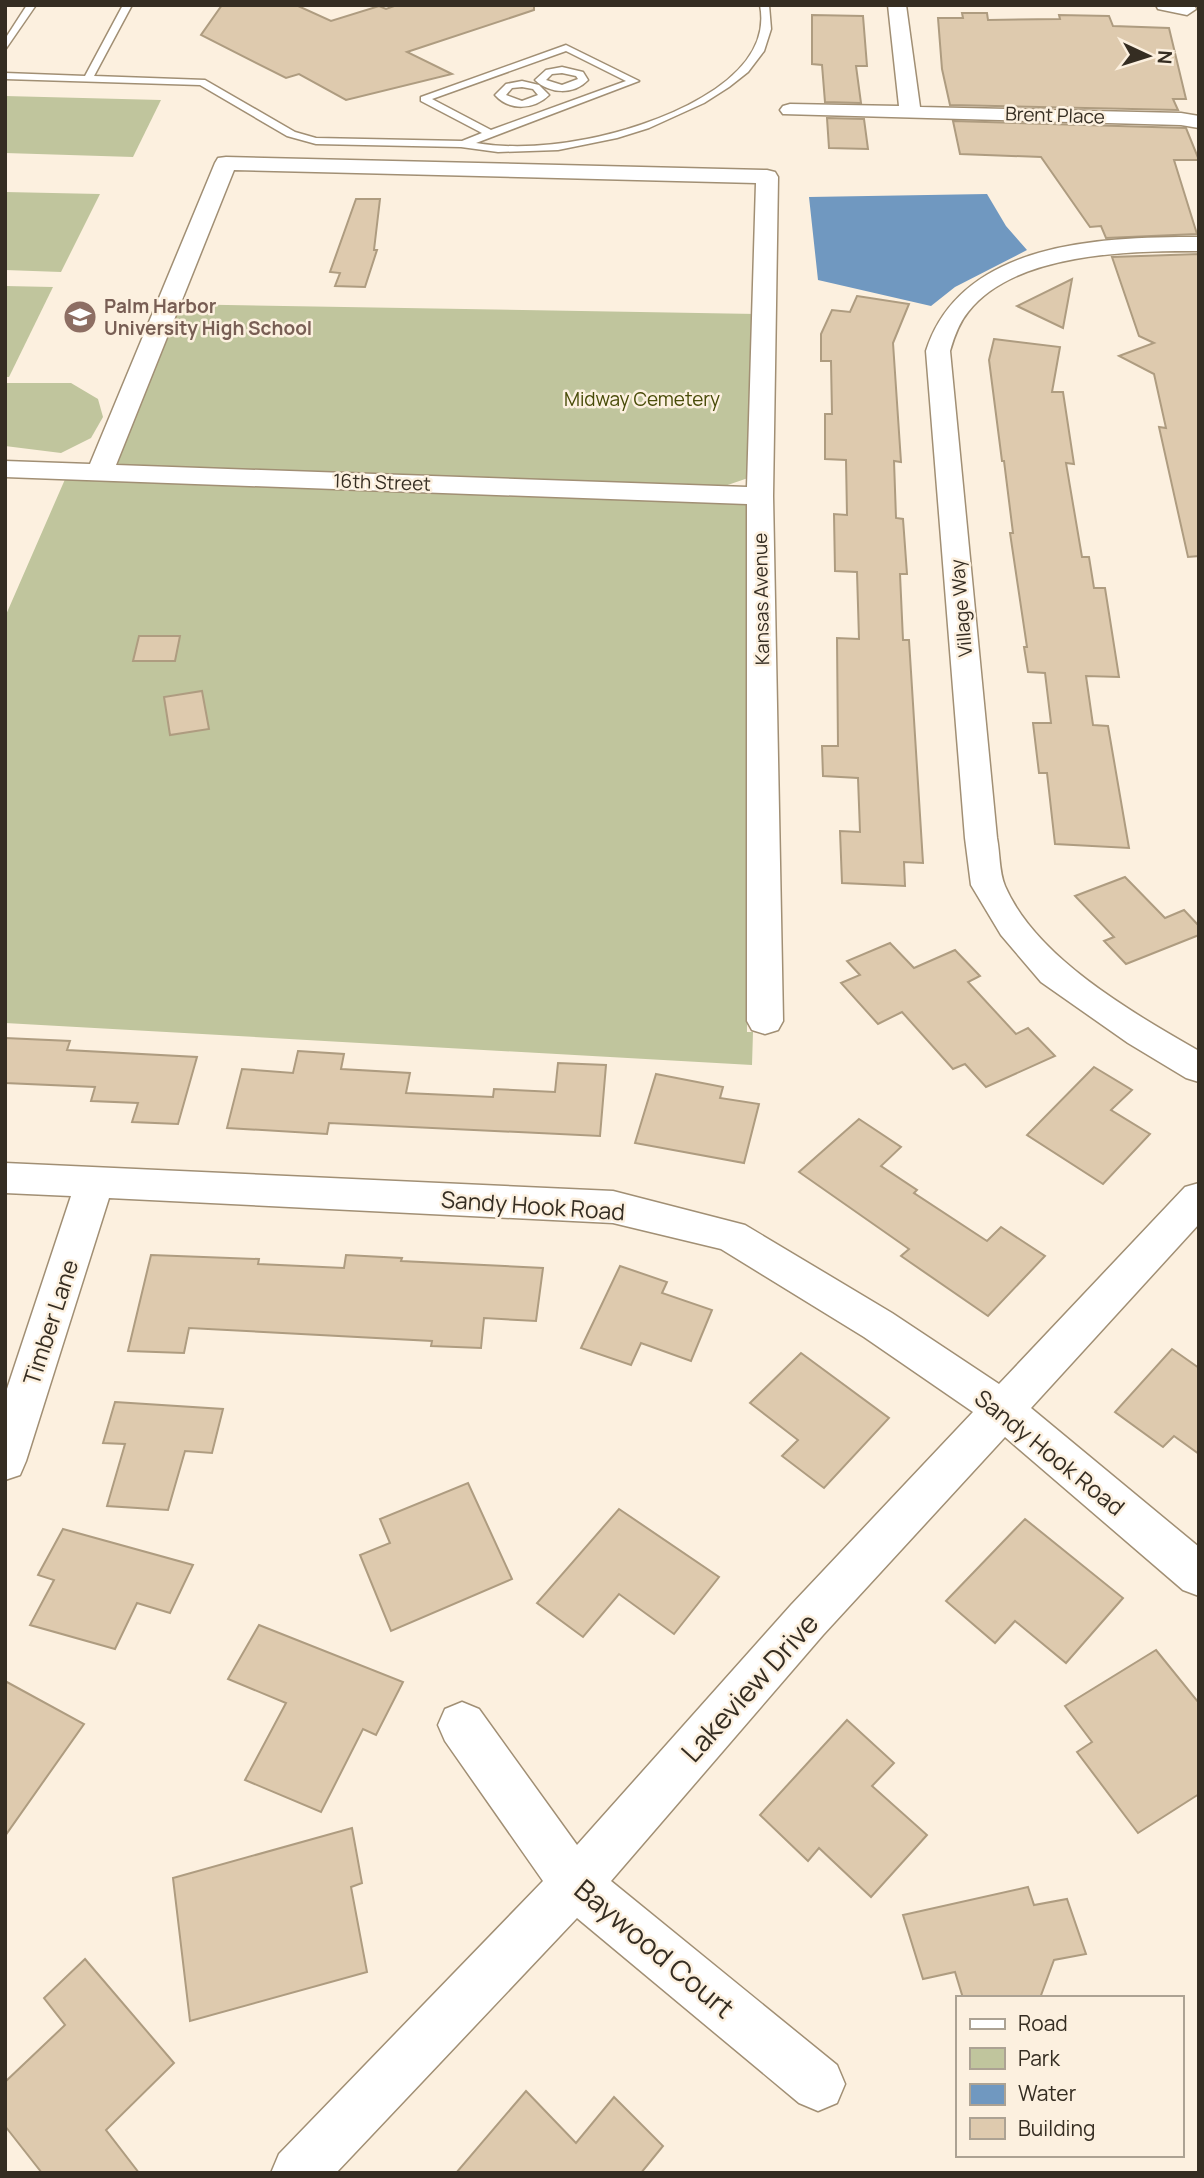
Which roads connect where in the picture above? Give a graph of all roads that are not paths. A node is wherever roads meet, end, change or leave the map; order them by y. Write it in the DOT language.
graph roads {
  1 [pos="32,5"];
  2 [pos="128,5"];
  3 [pos="764,5"];
  4 [pos="897,5"];
  5 [pos="1165,5"];
  6 [pos="1187,9"];
  7 [pos="5,47"];
  8 [pos="5,76"];
  9 [pos="88,78"];
  10 [pos="542,86"];
  11 [pos="576,102"];
  12 [pos="790,110"];
  13 [pos="910,111"];
  14 [pos="1199,122"];
  15 [pos="491,134"];
  16 [pos="463,144"];
  17 [pos="1199,244"];
  18 [pos="5,469"];
  19 [pos="100,471"];
  20 [pos="760,496"];
  21 [pos="765,1021"];
  22 [pos="1199,1068"];
  23 [pos="5,1178"];
  24 [pos="94,1183"];
  25 [pos="1199,1198"];
  26 [pos="1003,1410"];
  27 [pos="5,1461"];
  28 [pos="1199,1575"];
  29 [pos="463,1726"];
  30 [pos="575,1884"];
  31 [pos="818,2084"];
  32 [pos="298,2173"];
  1 -- 7 [label="lane"];
  2 -- 9 [label="lane"];
  3 -- 16 [label="lane"];
  4 -- 13 [label="street"];
  5 -- 6 [label="street"];
  8 -- 9 [label="lane"];
  9 -- 16 [label="lane"];
  10 -- 11 [label="lane"];
  11 -- 15 [label="lane"];
  11 -- 15 [label="lane"];
  12 -- 13 [label="street, Brent Place"];
  13 -- 14 [label="street, Brent Place"];
  15 -- 16 [label="lane"];
  17 -- 22 [label="street, Village Way"];
  18 -- 19 [label="street, 16th Street"];
  19 -- 20 [label="street, 16th Street"];
  19 -- 20 [label="street, Kansas Avenue"];
  20 -- 21 [label="street, Kansas Avenue"];
  23 -- 24 [label="street, Sandy Hook Road"];
  24 -- 26 [label="street, Sandy Hook Road"];
  24 -- 27 [label="street, Timber Lane"];
  25 -- 26 [label="street, Lakeview Drive"];
  26 -- 28 [label="street, Sandy Hook Road"];
  26 -- 30 [label="street, Lakeview Drive"];
  29 -- 30 [label="street, Baywood Court"];
  30 -- 31 [label="street, Baywood Court"];
  30 -- 32 [label="street, Lakeview Drive"];
}
